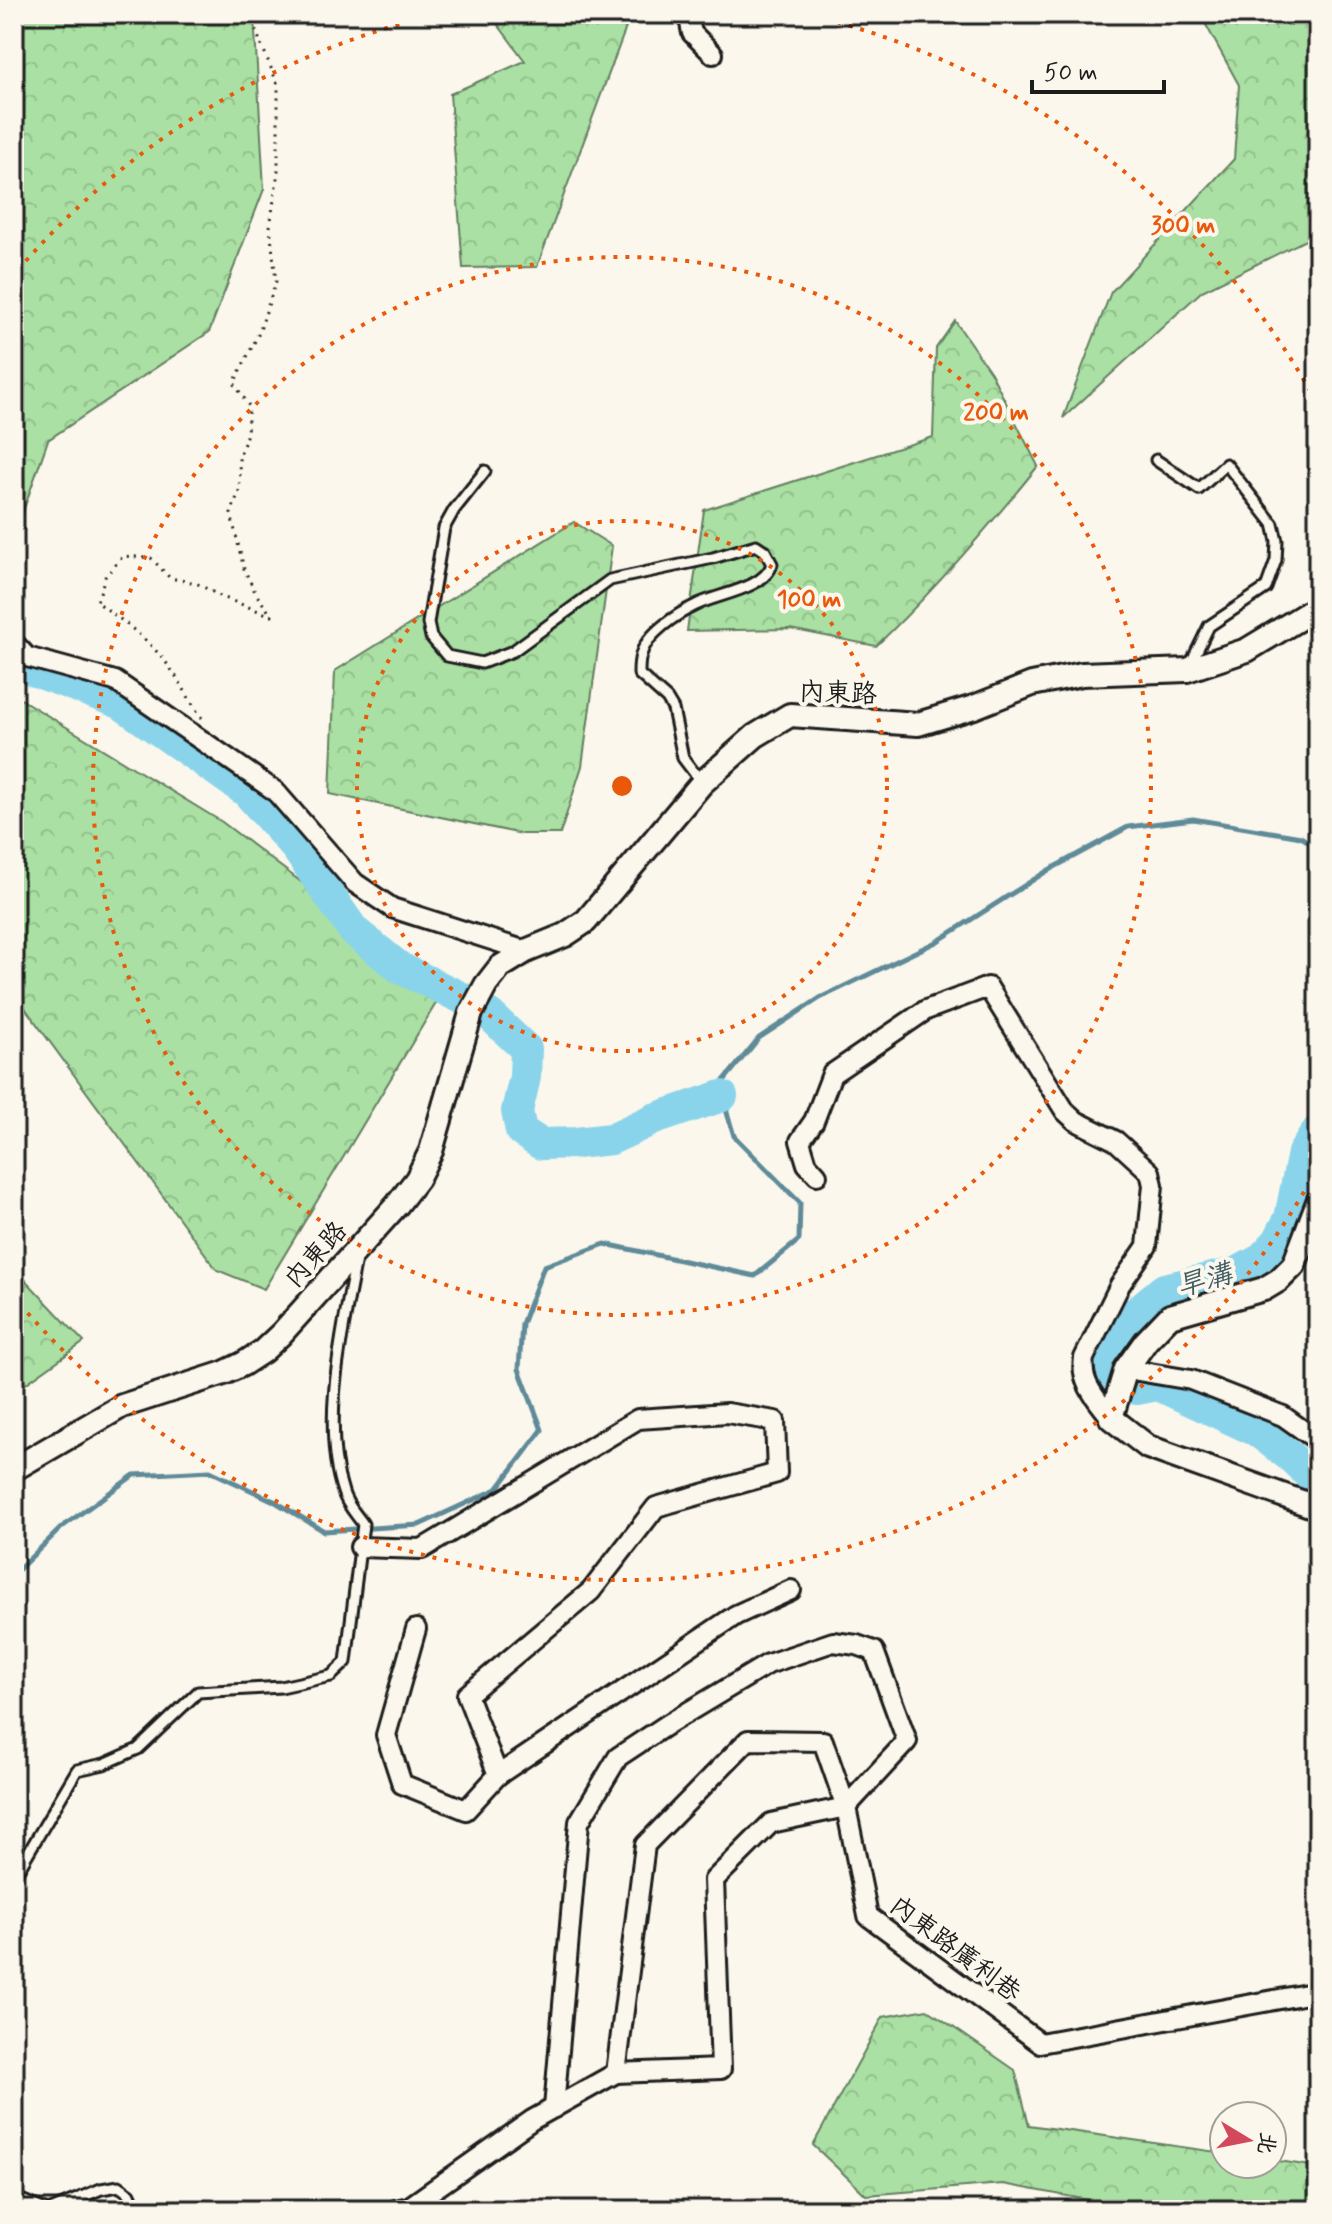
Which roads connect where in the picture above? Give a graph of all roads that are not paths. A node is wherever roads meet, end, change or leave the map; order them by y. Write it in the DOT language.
graph roads {
  1 [pos="688,14"];
  2 [pos="713,54"];
  3 [pos="1156,460"];
  4 [pos="485,471"];
  5 [pos="1318,607"];
  6 [pos="14,643"];
  7 [pos="1187,670"];
  8 [pos="702,783"];
  9 [pos="526,951"];
  10 [pos="817,1175"];
  11 [pos="1318,1202"];
  12 [pos="357,1249"];
  13 [pos="1126,1369"];
  14 [pos="1111,1418"];
  15 [pos="1318,1441"];
  16 [pos="14,1469"];
  17 [pos="1318,1508"];
  18 [pos="360,1547"];
  19 [pos="791,1590"];
  20 [pos="416,1629"];
  21 [pos="498,1775"];
  22 [pos="846,1807"];
  23 [pos="14,1877"];
  24 [pos="1318,1992"];
  25 [pos="616,2073"];
  26 [pos="554,2108"];
  27 [pos="14,2197"];
  28 [pos="45,2210"];
  29 [pos="51,2210"];
  30 [pos="137,2210"];
  31 [pos="396,2210"];
  1 -- 2 [label="street"];
  3 -- 7 [label="lane"];
  4 -- 8 [label="lane"];
  5 -- 7 [label="street, 內東路"];
  6 -- 9 [label="street"];
  7 -- 8 [label="street, 內東路"];
  8 -- 9 [label="street, 內東路"];
  9 -- 12 [label="street, 內東路"];
  10 -- 14 [label="street"];
  11 -- 13 [label="street"];
  12 -- 16 [label="street, 內東路"];
  12 -- 18 [label="lane"];
  13 -- 14 [label="street"];
  13 -- 15 [label="street"];
  14 -- 17 [label="street"];
  18 -- 21 [label="street"];
  18 -- 23 [label="lane"];
  19 -- 21 [label="street"];
  20 -- 21 [label="street"];
  22 -- 24 [label="street, 內東路廣利巷"];
  22 -- 25 [label="street"];
  22 -- 25 [label="street, 內東路廣利巷"];
  22 -- 26 [label="street"];
  25 -- 26 [label="street"];
  26 -- 31 [label="street"];
  27 -- 28 [label="lane"];
  29 -- 30 [label="lane"];
}
